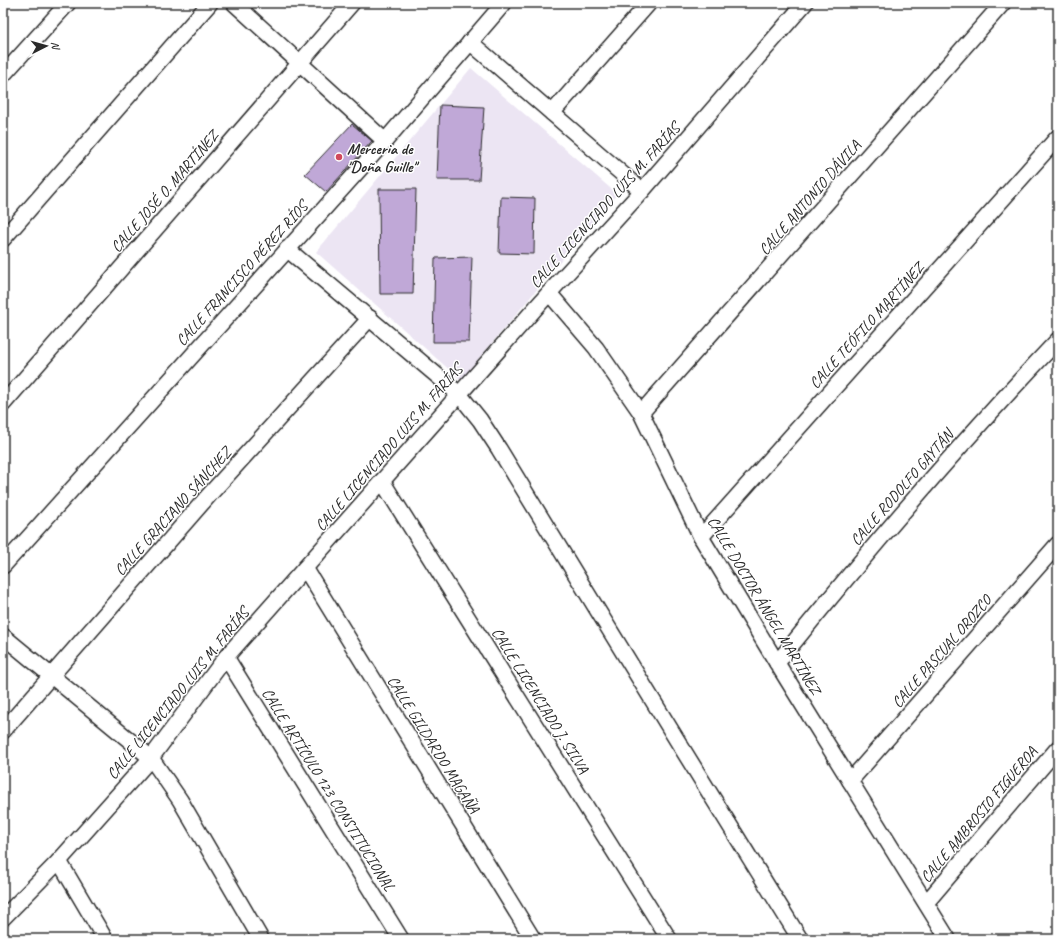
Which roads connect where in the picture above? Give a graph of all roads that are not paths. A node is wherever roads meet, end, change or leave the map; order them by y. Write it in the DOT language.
graph roads {
  1 [pos="68,3"];
  2 [pos="210,3"];
  3 [pos="234,3"];
  4 [pos="352,3"];
  5 [pos="504,3"];
  6 [pos="649,3"];
  7 [pos="805,3"];
  8 [pos="1003,3"];
  9 [pos="470,42"];
  10 [pos="300,64"];
  11 [pos="3,75"];
  12 [pos="552,113"];
  13 [pos="1058,137"];
  14 [pos="385,141"];
  15 [pos="642,191"];
  16 [pos="3,239"];
  17 [pos="286,249"];
  18 [pos="549,293"];
  19 [pos="370,318"];
  20 [pos="1058,340"];
  21 [pos="459,394"];
  22 [pos="3,404"];
  23 [pos="641,413"];
  24 [pos="382,481"];
  25 [pos="701,537"];
  26 [pos="1058,544"];
  27 [pos="3,566"];
  28 [pos="305,568"];
  29 [pos="3,636"];
  30 [pos="226,657"];
  31 [pos="777,663"];
  32 [pos="51,676"];
  33 [pos="3,731"];
  34 [pos="1058,748"];
  35 [pos="151,758"];
  36 [pos="850,781"];
  37 [pos="59,861"];
  38 [pos="926,903"];
  39 [pos="3,918"];
  40 [pos="105,939"];
  41 [pos="261,939"];
  42 [pos="401,939"];
  43 [pos="533,939"];
  44 [pos="669,939"];
  45 [pos="800,939"];
  46 [pos="948,939"];
  1 -- 11 [label="street"];
  2 -- 16 [label="street"];
  3 -- 10 [label="street"];
  4 -- 10 [label="street, CALLE JOSÉ O. MARTÍNEZ"];
  5 -- 9 [label="street, CALLE FRANCISCO PÉREZ RÍOS"];
  6 -- 12 [label="street"];
  7 -- 15 [label="street, CALLE LICENCIADO LUIS M. FARÍAS"];
  8 -- 23 [label="street, CALLE ANTONIO DÁVILA"];
  9 -- 12 [label="street"];
  9 -- 14 [label="street, CALLE FRANCISCO PÉREZ RÍOS"];
  10 -- 14 [label="street"];
  10 -- 22 [label="street, CALLE JOSÉ O. MARTÍNEZ"];
  12 -- 15 [label="street"];
  13 -- 25 [label="street, CALLE TEÓFILO MARTÍNEZ"];
  14 -- 17 [label="street, CALLE FRANCISCO PÉREZ RÍOS"];
  15 -- 18 [label="street, CALLE LICENCIADO LUIS M. FARÍAS"];
  17 -- 19 [label="street"];
  17 -- 27 [label="street, CALLE FRANCISCO PÉREZ RÍOS"];
  18 -- 21 [label="street, CALLE LICENCIADO LUIS M. FARÍAS"];
  18 -- 23 [label="street, CALLE DOCTOR ÁNGEL MARTÍNEZ"];
  19 -- 21 [label="street"];
  19 -- 32 [label="street, CALLE GRACIANO SÁNCHEZ"];
  20 -- 31 [label="street, CALLE RODOLFO GAYTÁN"];
  21 -- 24 [label="street, CALLE LICENCIADO LUIS M. FARÍAS"];
  21 -- 45 [label="street"];
  23 -- 25 [label="street, CALLE DOCTOR ÁNGEL MARTÍNEZ"];
  24 -- 28 [label="street, CALLE LICENCIADO LUIS M. FARÍAS"];
  24 -- 44 [label="street, CALLE LICENCIADO J. SILVA"];
  25 -- 31 [label="street, CALLE DOCTOR ÁNGEL MARTÍNEZ"];
  26 -- 36 [label="street, CALLE PASCUAL OROZCO"];
  28 -- 30 [label="street, CALLE LICENCIADO LUIS M. FARÍAS"];
  28 -- 43 [label="street, CALLE GILDARDO MAGAÑA"];
  29 -- 32 [label="street"];
  30 -- 35 [label="street, CALLE LICENCIADO LUIS M. FARÍAS"];
  30 -- 42 [label="street, CALLE ARTÍCULO 123 CONSTITUCIONAL"];
  31 -- 36 [label="street, CALLE DOCTOR ÁNGEL MARTÍNEZ"];
  32 -- 33 [label="street, CALLE GRACIANO SÁNCHEZ"];
  32 -- 35 [label="street"];
  34 -- 38 [label="street, CALLE AMBROSIO FIGUEROA"];
  35 -- 37 [label="street, CALLE LICENCIADO LUIS M. FARÍAS"];
  35 -- 41 [label="street"];
  36 -- 38 [label="street, CALLE DOCTOR ÁNGEL MARTÍNEZ"];
  37 -- 39 [label="street, CALLE LICENCIADO LUIS M. FARÍAS"];
  37 -- 40 [label="street"];
  38 -- 46 [label="street, CALLE DOCTOR ÁNGEL MARTÍNEZ"];
}
